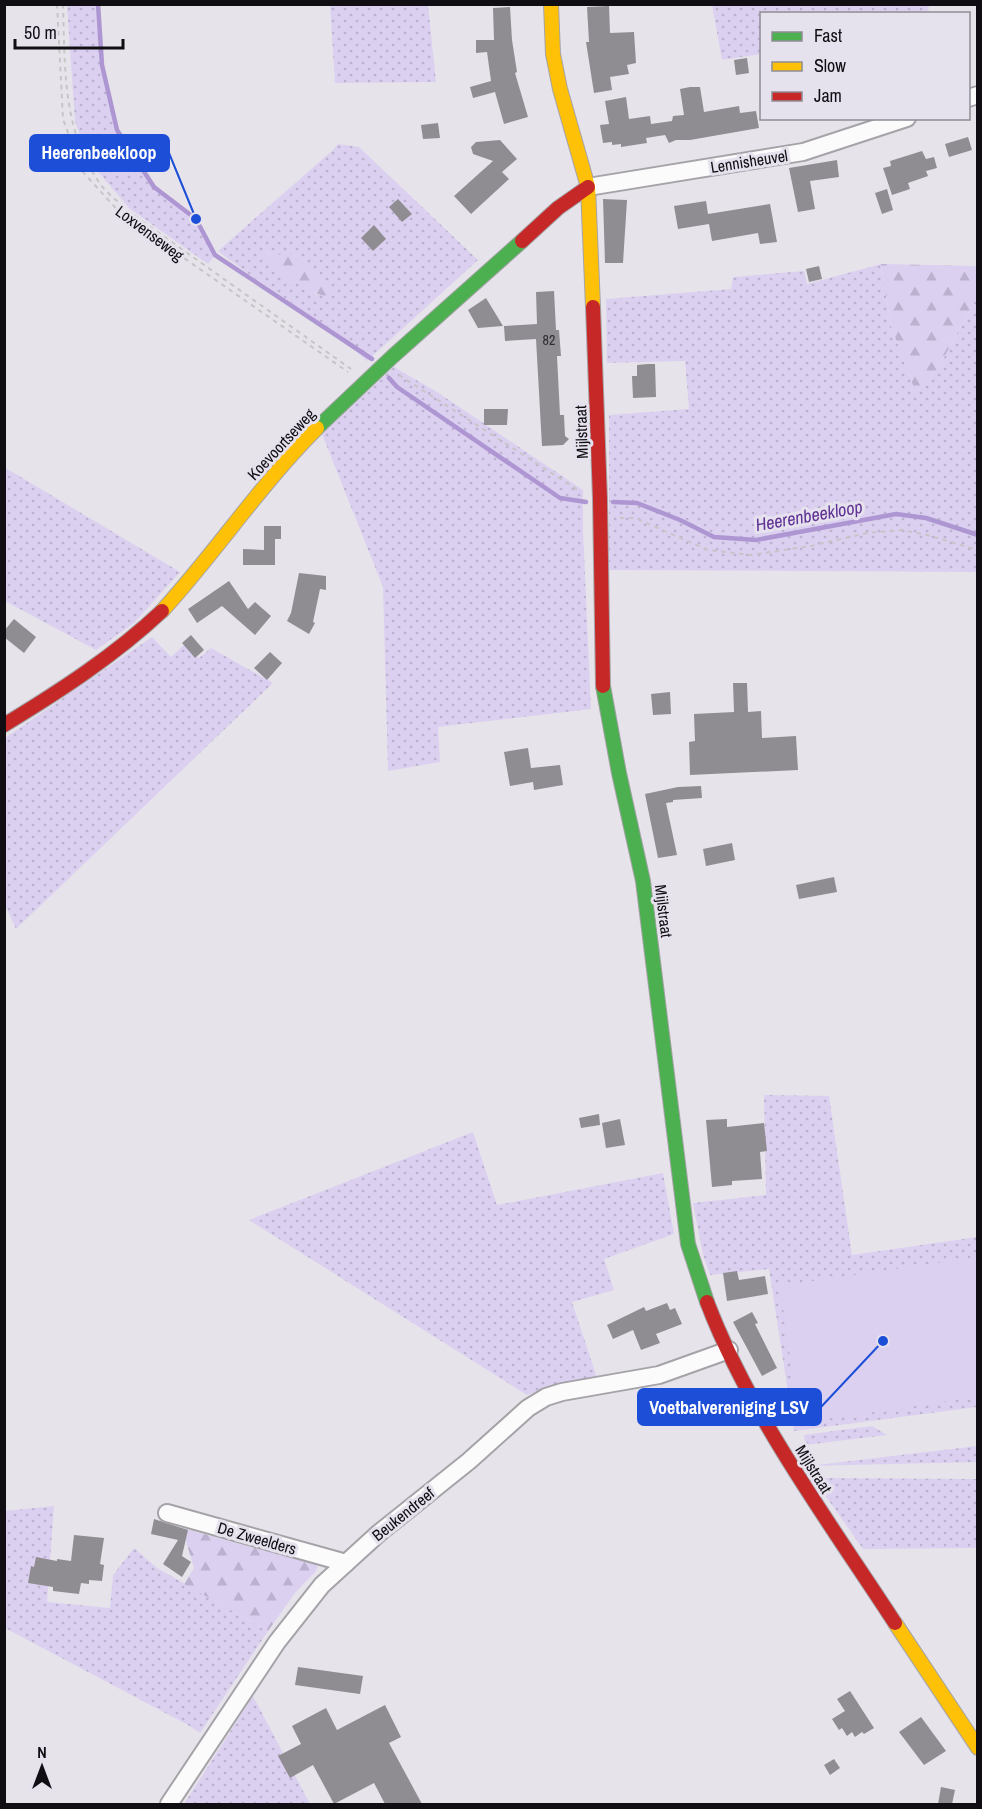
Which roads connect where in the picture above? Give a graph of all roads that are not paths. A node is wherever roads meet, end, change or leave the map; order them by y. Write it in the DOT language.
graph roads {
  1 [pos="551,4"];
  2 [pos="901,120"];
  3 [pos="588,187"];
  4 [pos="4,725"];
  5 [pos="729,1350"];
  6 [pos="167,1513"];
  7 [pos="346,1563"];
  8 [pos="978,1748"];
  9 [pos="169,1804"];
  1 -- 3 [label="street, Mijlstraat"];
  2 -- 3 [label="street, Lennisheuvel"];
  3 -- 4 [label="street, Koevoortseweg"];
  3 -- 5 [label="street, Mijlstraat"];
  5 -- 7 [label="street, Beukendreef"];
  5 -- 8 [label="street, Mijlstraat"];
  6 -- 7 [label="street, De Zweelders"];
  7 -- 9 [label="street, Beukendreef"];
}
